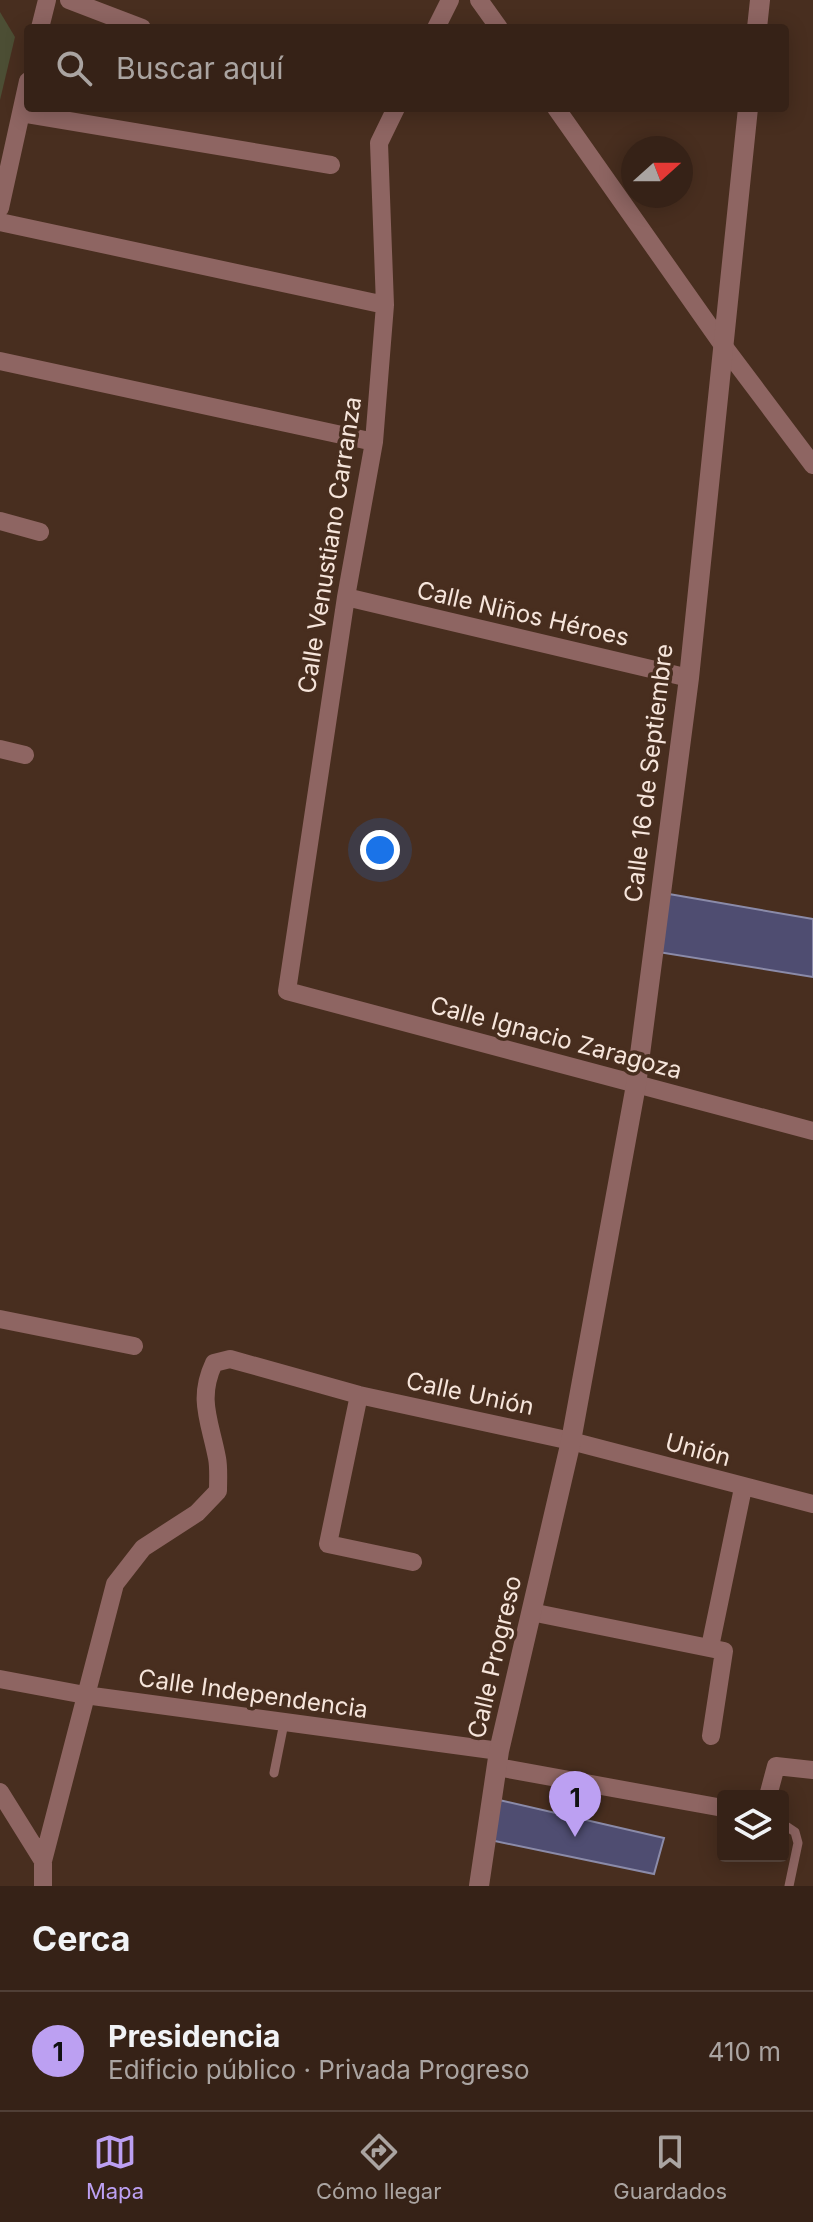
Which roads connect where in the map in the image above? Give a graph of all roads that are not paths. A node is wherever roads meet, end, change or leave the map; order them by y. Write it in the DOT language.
graph roads {
  1 [pos="47,0"];
  2 [pos="69,0"];
  3 [pos="450,0"];
  4 [pos="479,0"];
  5 [pos="760,0"];
  6 [pos="41,24"];
  7 [pos="132,24"];
  8 [pos="438,24"];
  9 [pos="496,24"];
  10 [pos="757,24"];
  11 [pos="24,99"];
  12 [pos="394,112"];
  13 [pos="559,112"];
  14 [pos="748,112"];
  15 [pos="21,113"];
  16 [pos="331,165"];
  17 [pos="0,208"];
  18 [pos="0,222"];
  19 [pos="385,305"];
  20 [pos="722,344"];
  21 [pos="0,361"];
  22 [pos="374,442"];
  23 [pos="813,465"];
  24 [pos="0,521"];
  25 [pos="40,532"];
  26 [pos="346,597"];
  27 [pos="689,678"];
  28 [pos="0,749"];
  29 [pos="25,755"];
  30 [pos="287,991"];
  31 [pos="636,1085"];
  32 [pos="813,1131"];
  33 [pos="0,1319"];
  34 [pos="134,1346"];
  35 [pos="359,1395"];
  36 [pos="571,1441"];
  37 [pos="743,1488"];
  38 [pos="813,1504"];
  39 [pos="413,1562"];
  40 [pos="531,1612"];
  41 [pos="710,1647"];
  42 [pos="0,1679"];
  43 [pos="85,1695"];
  44 [pos="284,1723"];
  45 [pos="711,1736"];
  46 [pos="498,1759"];
  47 [pos="813,1770"];
  48 [pos="274,1773"];
  49 [pos="770,1790"];
  50 [pos="0,1792"];
  51 [pos="717,1807"];
  52 [pos="789,1828"];
  53 [pos="43,1861"];
  54 [pos="46,1885"];
  55 [pos="479,1886"];
  56 [pos="789,1886"];
  1 -- 6 [label="street"];
  2 -- 7 [label="street"];
  3 -- 8 [label="street"];
  4 -- 9 [label="street"];
  5 -- 10 [label="street"];
  11 -- 15 [label="street"];
  12 -- 19 [label="street, Calle Venustiano Carranza"];
  13 -- 20 [label="street"];
  14 -- 20 [label="street, Calle 16 de Septiembre"];
  15 -- 16 [label="street"];
  15 -- 17 [label="street"];
  18 -- 19 [label="street"];
  19 -- 22 [label="street, Calle Venustiano Carranza"];
  20 -- 23 [label="street"];
  20 -- 27 [label="street, Calle 16 de Septiembre"];
  21 -- 22 [label="street"];
  22 -- 26 [label="street, Calle Venustiano Carranza"];
  24 -- 25 [label="street"];
  26 -- 27 [label="street, Calle Niños Héroes"];
  26 -- 30 [label="street, Calle Venustiano Carranza"];
  27 -- 31 [label="street, Calle 16 de Septiembre"];
  28 -- 29 [label="street"];
  30 -- 31 [label="street, Calle Ignacio Zaragoza"];
  31 -- 32 [label="street, Calle Ignacio Zaragoza"];
  31 -- 36 [label="street, Calle 16 de Septiembre"];
  33 -- 34 [label="street"];
  35 -- 36 [label="street, Calle Unión"];
  35 -- 39 [label="street"];
  35 -- 43 [label="street, Calle Unión"];
  36 -- 37 [label="street, Unión"];
  36 -- 40 [label="street, Calle Progreso"];
  37 -- 38 [label="street, Unión"];
  37 -- 41 [label="street"];
  40 -- 41 [label="street"];
  40 -- 46 [label="street, Calle Progreso"];
  41 -- 45 [label="street"];
  42 -- 43 [label="street, Calle Independencia"];
  43 -- 44 [label="street, Calle Independencia"];
  43 -- 53 [label="street"];
  44 -- 46 [label="street, Calle Independencia"];
  44 -- 48 [label="lane"];
  46 -- 51 [label="street, Calle Independencia"];
  46 -- 55 [label="street, Calle Progreso"];
  47 -- 49 [label="street"];
  50 -- 53 [label="street"];
  52 -- 56 [label="lane"];
  53 -- 54 [label="street"];
}
